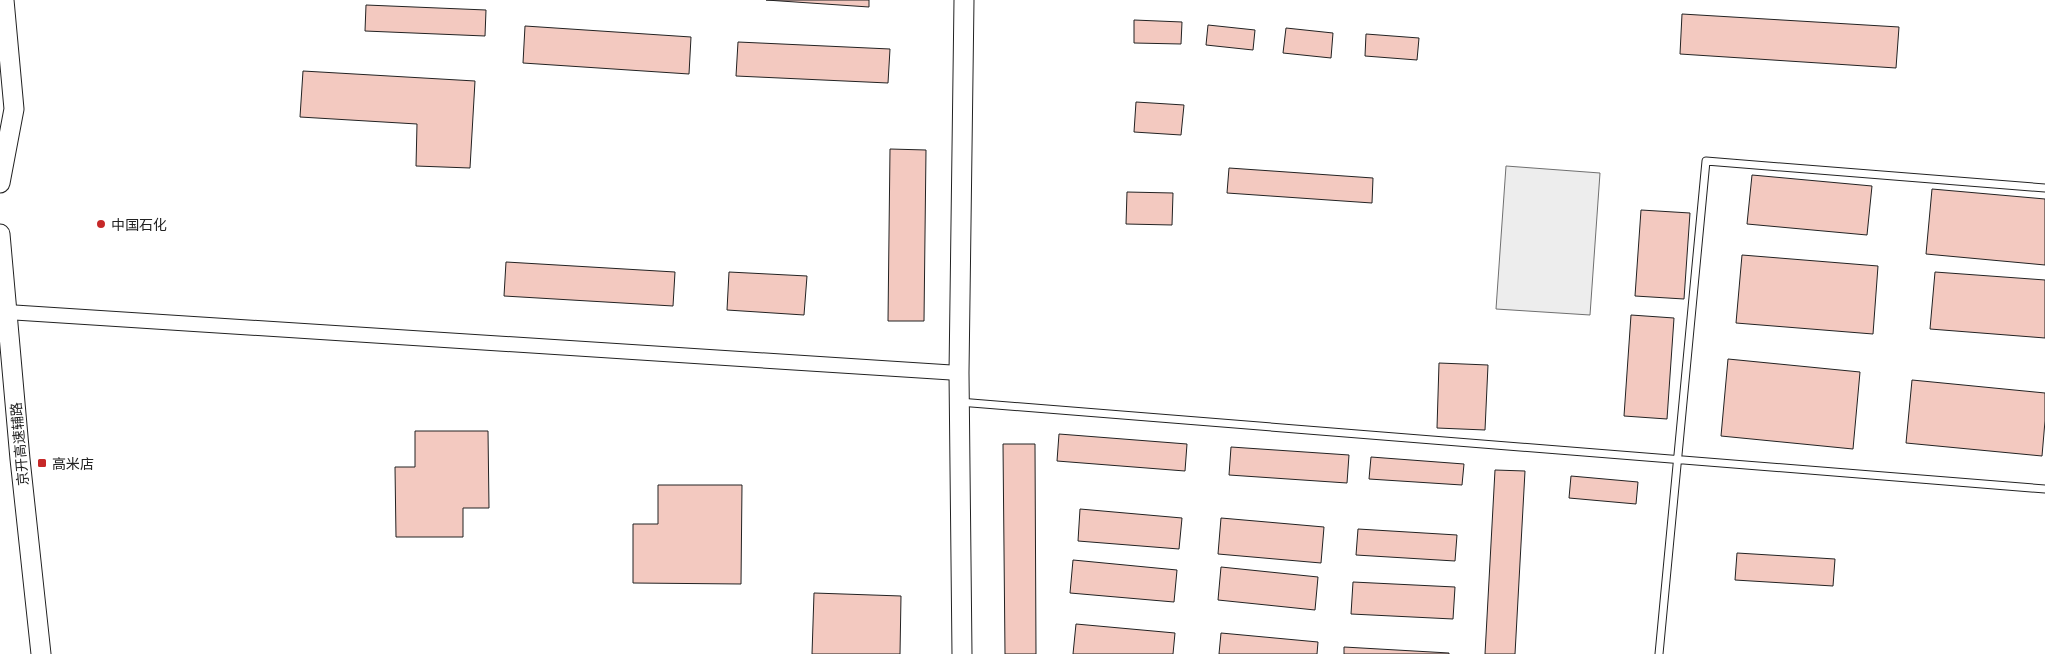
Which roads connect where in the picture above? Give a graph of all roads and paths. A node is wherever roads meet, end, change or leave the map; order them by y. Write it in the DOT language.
graph roads {
  1 [pos="4,0"];
  2 [pos="964,0"];
  3 [pos="0,183"];
  4 [pos="2045,188"];
  5 [pos="0,234"];
  6 [pos="7,312"];
  7 [pos="959,372"];
  8 [pos="959,402"];
  9 [pos="1678,459"];
  10 [pos="2045,489"];
  11 [pos="41,654"];
  12 [pos="962,654"];
  13 [pos="1659,654"];
  1 -- 3 [label="street"];
  2 -- 7 [label="street"];
  4 -- 9 [label="lane"];
  5 -- 6 [label="street, 京开高速辅路"];
  6 -- 7 [label="street"];
  6 -- 11 [label="street, 京开高速辅路"];
  7 -- 8 [label="street"];
  8 -- 9 [label="lane"];
  8 -- 12 [label="street"];
  9 -- 10 [label="lane"];
  9 -- 13 [label="lane"];
}
